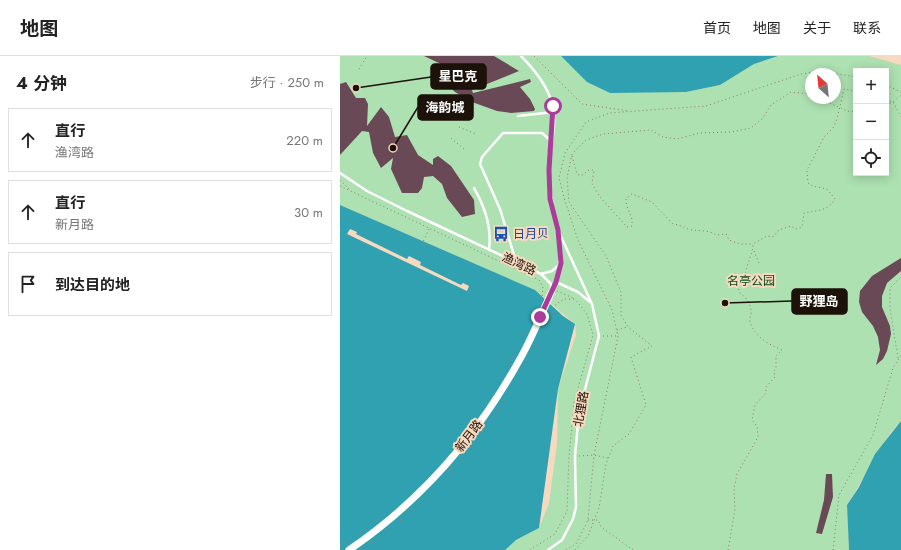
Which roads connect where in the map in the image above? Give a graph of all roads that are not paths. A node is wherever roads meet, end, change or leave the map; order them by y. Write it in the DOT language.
graph roads {
  1 [pos="521,56"];
  2 [pos="553,112"];
  3 [pos="518,116"];
  4 [pos="551,141"];
  5 [pos="340,173"];
  6 [pos="474,188"];
  7 [pos="558,230"];
  8 [pos="489,250"];
  9 [pos="561,263"];
  10 [pos="520,265"];
  11 [pos="541,274"];
  12 [pos="556,282"];
  13 [pos="552,291"];
  14 [pos="592,304"];
  15 [pos="349,550"];
  16 [pos="548,550"];
  1 -- 2 [label="lane"];
  2 -- 3 [label="lane"];
  2 -- 4 [label="lane"];
  4 -- 7 [label="lane"];
  4 -- 10 [label="lane"];
  5 -- 8 [label="lane, 渔湾路"];
  6 -- 8 [label="lane"];
  7 -- 9 [label="lane"];
  7 -- 14 [label="lane, 北狸路"];
  8 -- 10 [label="lane, 渔湾路"];
  9 -- 11 [label="lane"];
  9 -- 12 [label="lane"];
  10 -- 11 [label="lane, 渔湾路"];
  11 -- 13 [label="lane, 渔湾路"];
  12 -- 13 [label="lane"];
  12 -- 14 [label="lane"];
  13 -- 15 [label="street, 新月路"];
  14 -- 16 [label="lane, 北狸路"];
}
